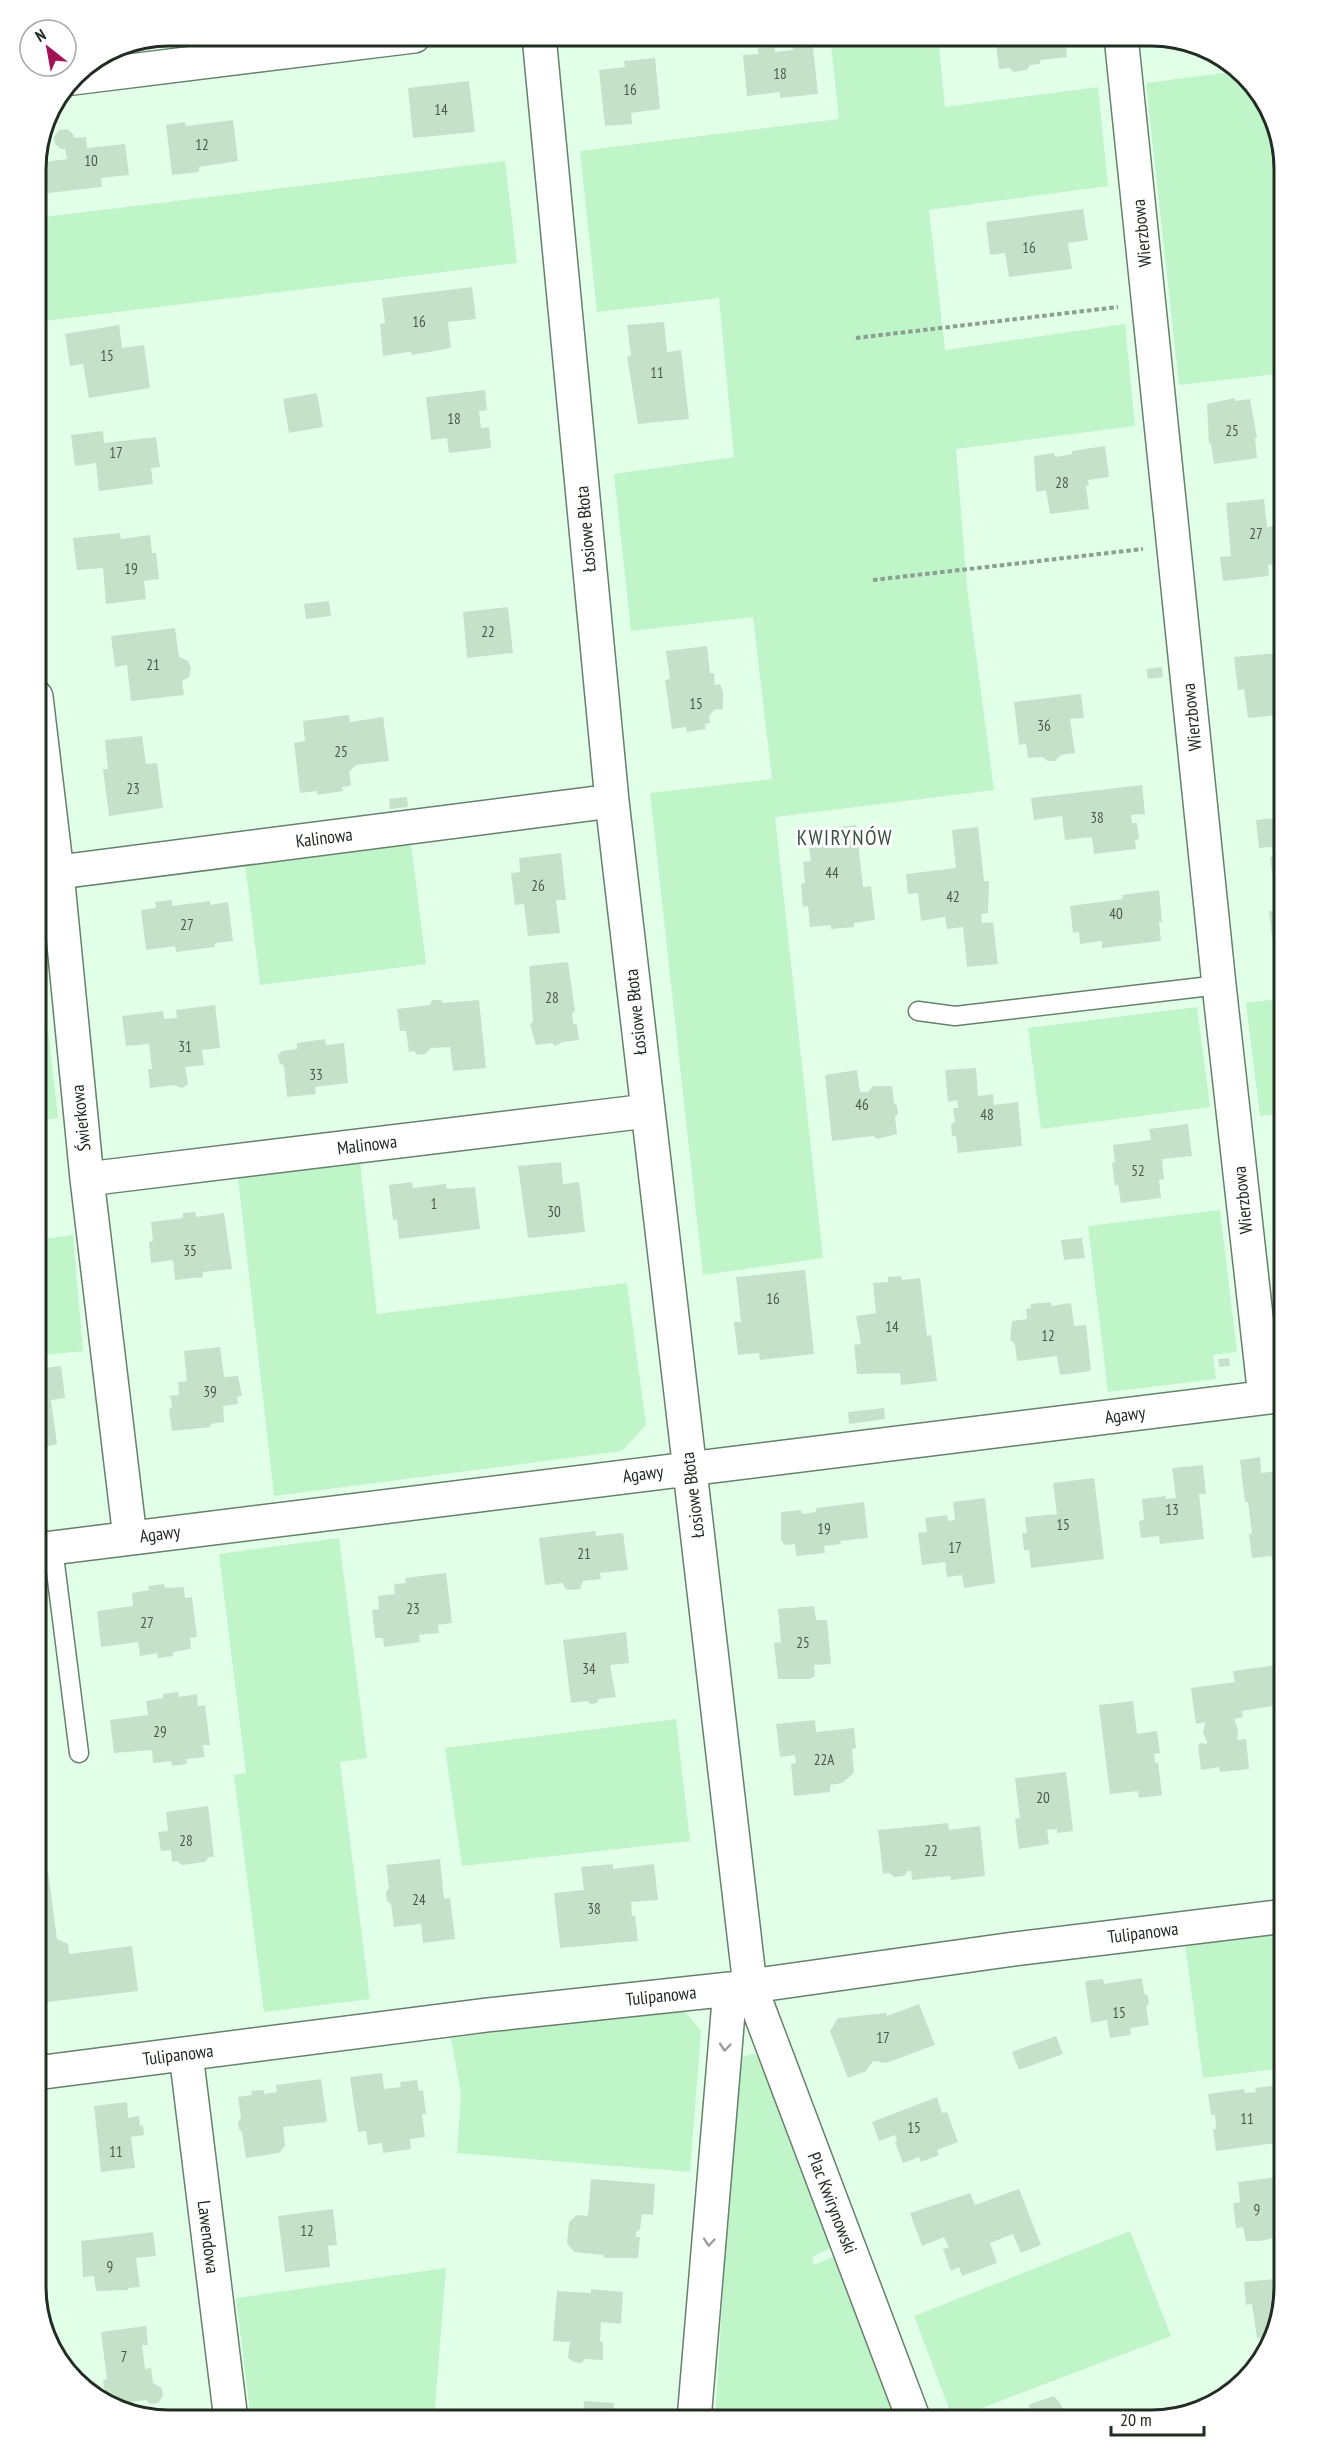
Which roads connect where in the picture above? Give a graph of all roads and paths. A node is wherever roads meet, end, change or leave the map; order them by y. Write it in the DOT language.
graph roads {
  1 [pos="325,47"];
  2 [pos="539,47"];
  3 [pos="1122,47"];
  4 [pos="89,76"];
  5 [pos="1149,304"];
  6 [pos="856,338"];
  7 [pos="1174,546"];
  8 [pos="873,580"];
  9 [pos="612,801"];
  10 [pos="47,874"];
  11 [pos="1219,985"];
  12 [pos="918,1011"];
  13 [pos="647,1111"];
  14 [pos="87,1179"];
  15 [pos="1274,1389"];
  16 [pos="1274,1396"];
  17 [pos="690,1468"];
  18 [pos="130,1538"];
  19 [pos="46,1549"];
  20 [pos="46,1557"];
  21 [pos="79,1754"];
  22 [pos="1274,1917"];
  23 [pos="740,1988"];
  24 [pos="186,2054"];
  25 [pos="46,2072"];
  26 [pos="230,2409"];
  27 [pos="695,2410"];
  28 [pos="910,2410"];
  1 -- 4 [label="street"];
  2 -- 9 [label="street, Łosiowe Błota"];
  3 -- 5 [label="street, Wierzbowa"];
  5 -- 6 [label="path"];
  5 -- 7 [label="street, Wierzbowa"];
  7 -- 8 [label="path"];
  7 -- 11 [label="street, Wierzbowa"];
  9 -- 10 [label="street, Kalinowa"];
  9 -- 13 [label="street, Łosiowe Błota"];
  10 -- 14 [label="street, Świerkowa"];
  11 -- 12 [label="lane"];
  11 -- 15 [label="street, Wierzbowa"];
  13 -- 14 [label="street, Malinowa"];
  13 -- 17 [label="street, Łosiowe Błota"];
  14 -- 18 [label="street, Świerkowa"];
  16 -- 17 [label="street, Agawy"];
  17 -- 18 [label="street, Agawy"];
  17 -- 23 [label="street, Łosiowe Błota"];
  18 -- 19 [label="street, Agawy"];
  20 -- 21 [label="lane"];
  22 -- 23 [label="street, Tulipanowa"];
  23 -- 24 [label="street, Tulipanowa"];
  23 -- 27 [label="street, one-way"];
  23 -- 28 [label="street, Plac Kwirynowski"];
  24 -- 25 [label="street, Tulipanowa"];
  24 -- 26 [label="street, Lawendowa"];
}
